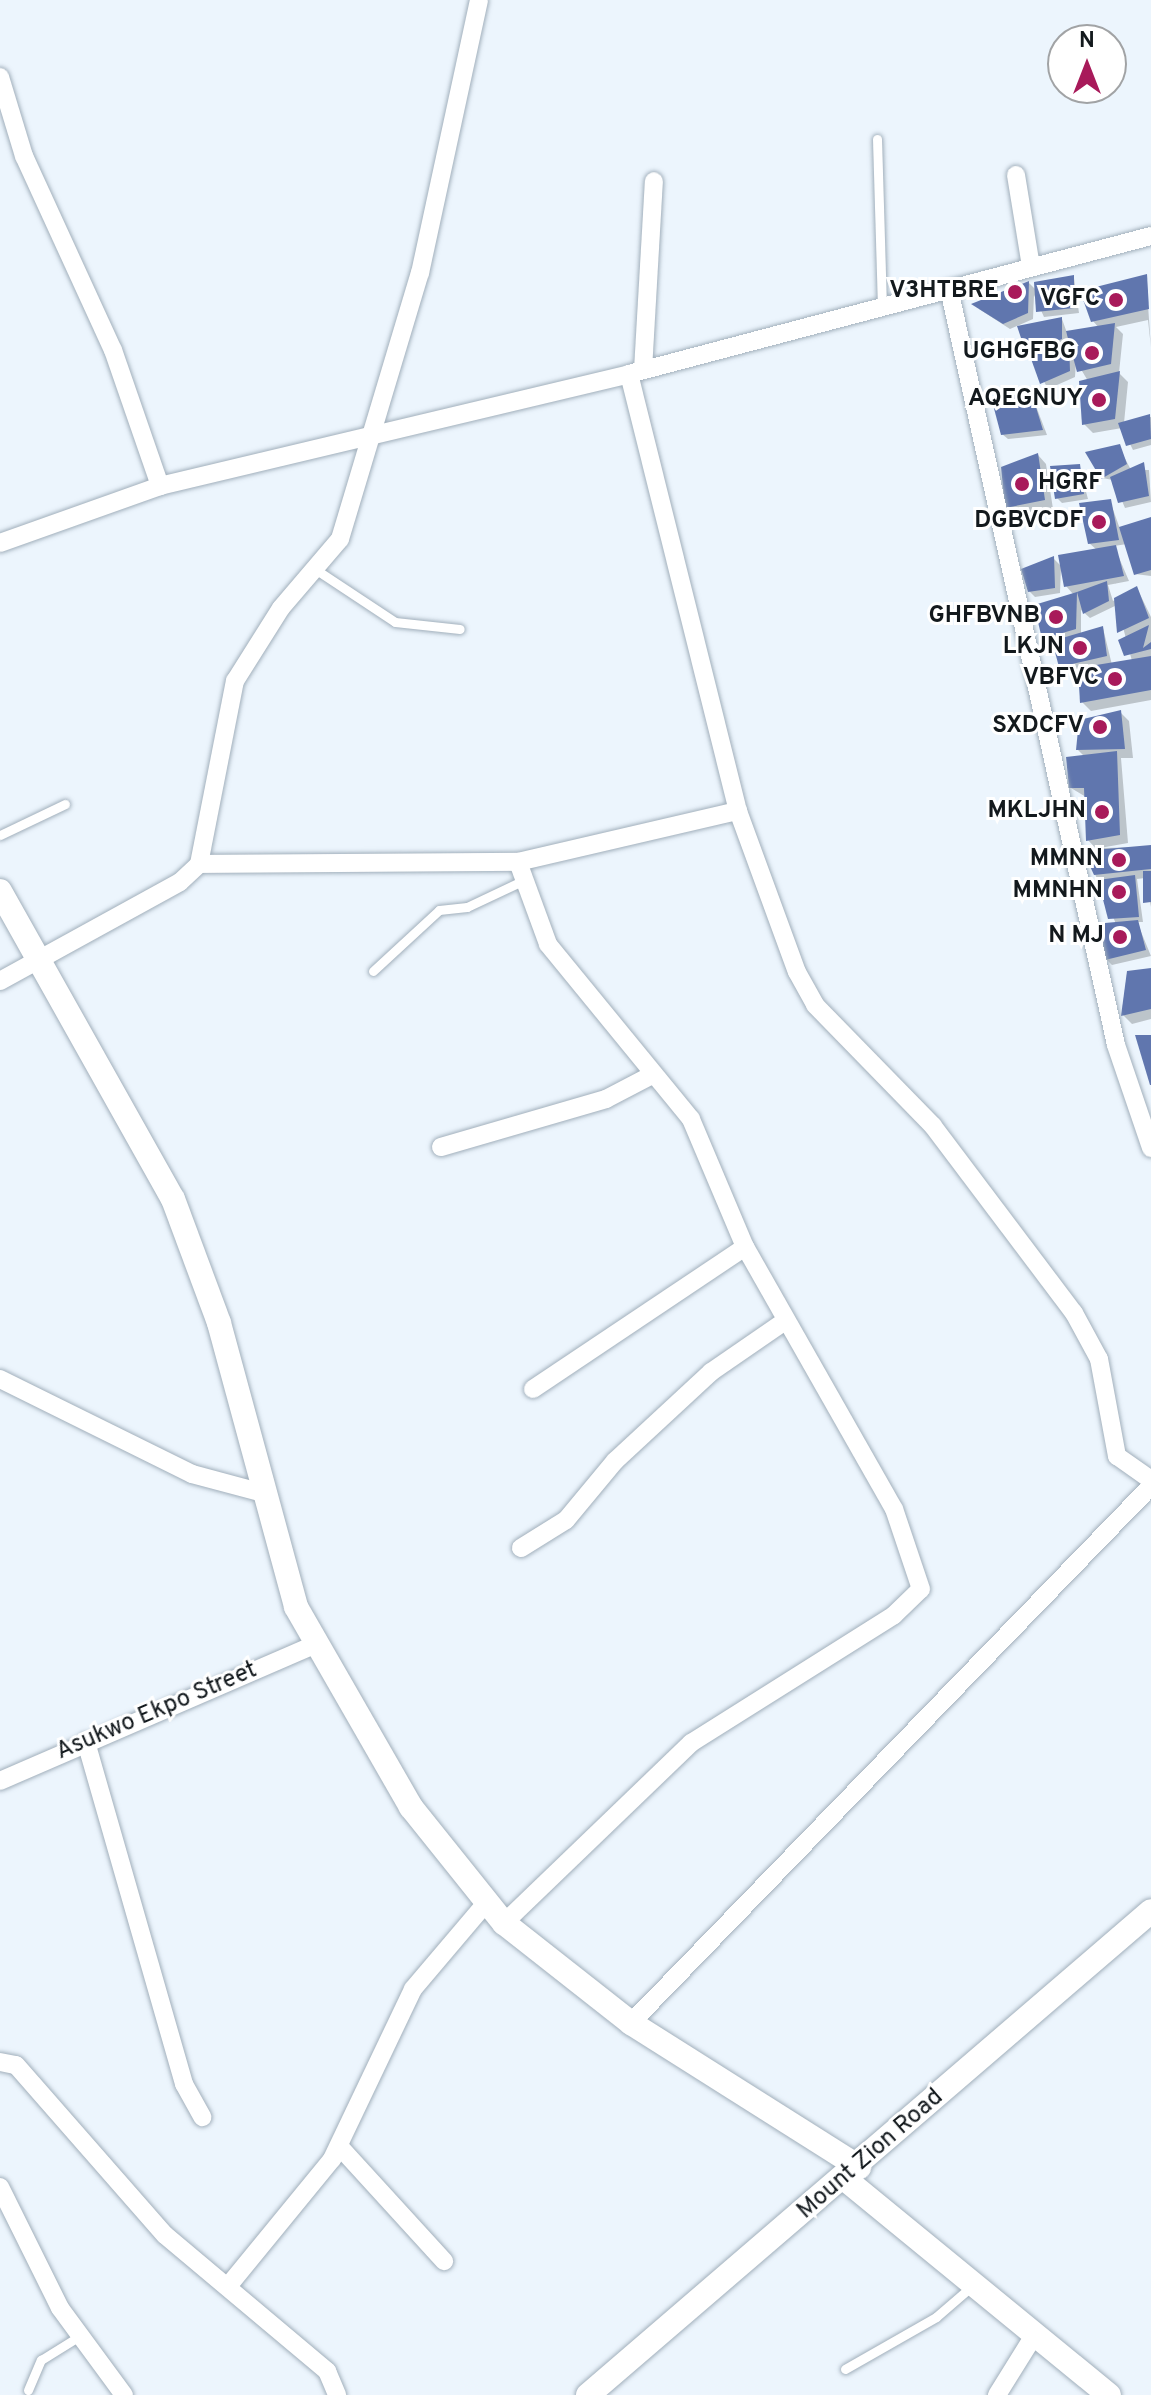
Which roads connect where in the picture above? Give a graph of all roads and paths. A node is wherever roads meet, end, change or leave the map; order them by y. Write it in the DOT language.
graph roads {
  1 [pos="479,0"];
  2 [pos="0,77"];
  3 [pos="877,139"];
  4 [pos="1016,175"];
  5 [pos="654,181"];
  6 [pos="1151,236"];
  7 [pos="1031,267"];
  8 [pos="949,289"];
  9 [pos="882,307"];
  10 [pos="636,372"];
  11 [pos="367,433"];
  12 [pos="160,486"];
  13 [pos="0,543"];
  14 [pos="318,571"];
  15 [pos="460,629"];
  16 [pos="65,804"];
  17 [pos="738,811"];
  18 [pos="0,835"];
  19 [pos="518,862"];
  20 [pos="199,864"];
  21 [pos="524,880"];
  22 [pos="0,891"];
  23 [pos="39,961"];
  24 [pos="373,971"];
  25 [pos="0,981"];
  26 [pos="654,1074"];
  27 [pos="441,1147"];
  28 [pos="1151,1148"];
  29 [pos="745,1247"];
  30 [pos="785,1321"];
  31 [pos="0,1379"];
  32 [pos="533,1389"];
  33 [pos="1151,1483"];
  34 [pos="263,1493"];
  35 [pos="521,1548"];
  36 [pos="314,1645"];
  37 [pos="86,1742"];
  38 [pos="0,1781"];
  39 [pos="485,1904"];
  40 [pos="1151,1911"];
  41 [pos="504,1923"];
  42 [pos="631,2023"];
  43 [pos="0,2062"];
  44 [pos="202,2117"];
  45 [pos="339,2146"];
  46 [pos="852,2173"];
  47 [pos="0,2187"];
  48 [pos="444,2261"];
  49 [pos="974,2284"];
  50 [pos="229,2285"];
  51 [pos="1035,2334"];
  52 [pos="78,2337"];
  53 [pos="845,2369"];
  54 [pos="28,2390"];
  55 [pos="124,2395"];
  56 [pos="337,2395"];
  57 [pos="588,2395"];
  58 [pos="997,2395"];
  59 [pos="1109,2395"];
  1 -- 11 [label="street"];
  2 -- 12 [label="street"];
  3 -- 9 [label="lane"];
  4 -- 7 [label="street"];
  5 -- 10 [label="street"];
  6 -- 7 [label="street"];
  7 -- 8 [label="street"];
  8 -- 9 [label="street"];
  8 -- 28 [label="street"];
  9 -- 10 [label="street"];
  10 -- 11 [label="street"];
  10 -- 17 [label="street"];
  11 -- 12 [label="street"];
  11 -- 14 [label="street"];
  12 -- 13 [label="street"];
  14 -- 15 [label="lane"];
  14 -- 20 [label="street"];
  16 -- 18 [label="lane"];
  17 -- 19 [label="street"];
  17 -- 33 [label="street"];
  19 -- 20 [label="street"];
  19 -- 21 [label="street"];
  20 -- 23 [label="street"];
  21 -- 24 [label="lane"];
  21 -- 26 [label="street"];
  22 -- 23 [label="street"];
  23 -- 25 [label="street"];
  23 -- 34 [label="street"];
  26 -- 27 [label="street"];
  26 -- 29 [label="street"];
  29 -- 30 [label="street"];
  29 -- 32 [label="street"];
  30 -- 35 [label="street"];
  30 -- 41 [label="street"];
  31 -- 34 [label="street"];
  33 -- 42 [label="street"];
  34 -- 36 [label="street"];
  36 -- 37 [label="street, Asukwo Ekpo Street"];
  36 -- 39 [label="street"];
  37 -- 38 [label="street, Asukwo Ekpo Street"];
  37 -- 44 [label="street"];
  39 -- 41 [label="street"];
  39 -- 45 [label="street"];
  40 -- 46 [label="street, Mount Zion Road"];
  41 -- 42 [label="street"];
  42 -- 46 [label="street"];
  43 -- 50 [label="street"];
  45 -- 48 [label="street"];
  45 -- 50 [label="street"];
  46 -- 49 [label="street"];
  46 -- 57 [label="street, Mount Zion Road"];
  47 -- 52 [label="street"];
  49 -- 51 [label="street"];
  49 -- 53 [label="lane"];
  50 -- 56 [label="street"];
  51 -- 58 [label="street"];
  51 -- 59 [label="street"];
  52 -- 54 [label="lane"];
  52 -- 55 [label="street"];
}
